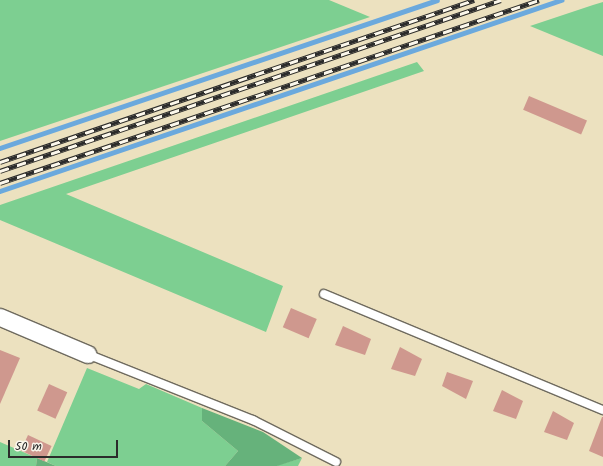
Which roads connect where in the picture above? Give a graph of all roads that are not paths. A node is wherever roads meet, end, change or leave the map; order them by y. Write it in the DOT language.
graph roads {
  1 [pos="324,294"];
  2 [pos="0,316"];
  3 [pos="87,354"];
  4 [pos="603,410"];
  5 [pos="336,462"];
  1 -- 4 [label="lane"];
  2 -- 3 [label="street"];
  3 -- 5 [label="lane"];
}
